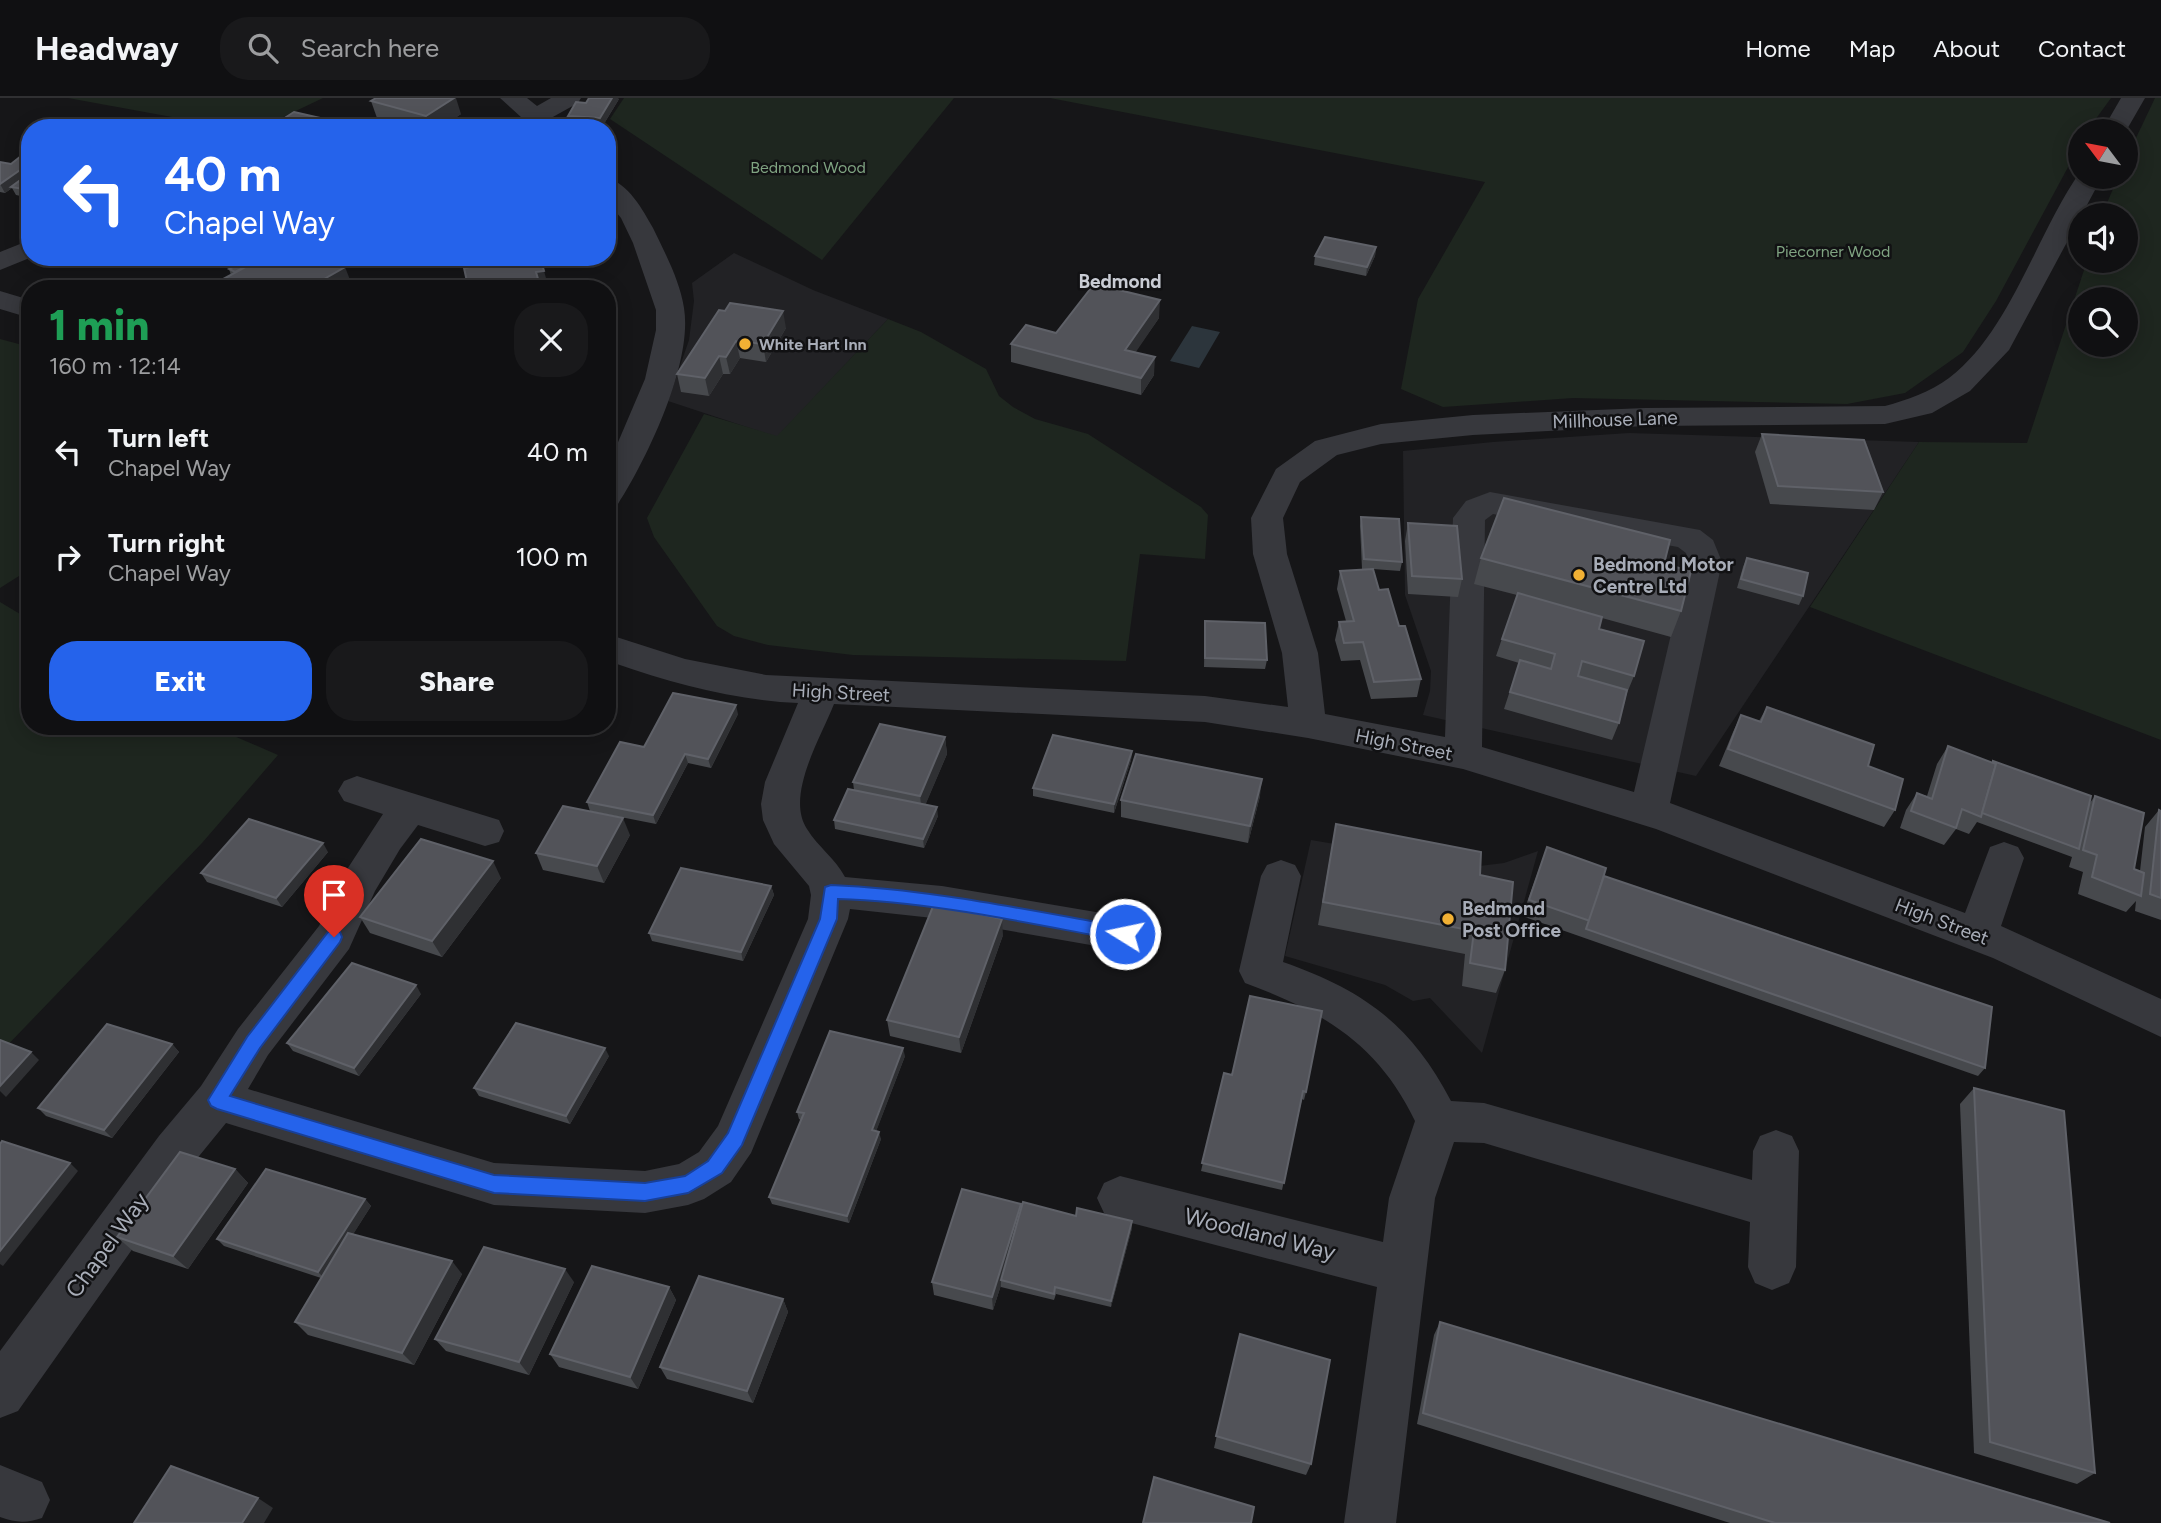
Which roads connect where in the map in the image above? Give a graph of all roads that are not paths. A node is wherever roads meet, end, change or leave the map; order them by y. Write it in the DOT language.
graph roads {
  1 [pos="512,98"];
  2 [pos="569,98"];
  3 [pos="2133,98"];
  4 [pos="538,119"];
  5 [pos="545,119"];
  6 [pos="2121,119"];
  7 [pos="2083,189"];
  8 [pos="616,196"];
  9 [pos="21,252"];
  10 [pos="0,262"];
  11 [pos="0,299"];
  12 [pos="21,307"];
  13 [pos="616,484"];
  14 [pos="616,650"];
  15 [pos="820,692"];
  16 [pos="1308,724"];
  17 [pos="1463,755"];
  18 [pos="357,791"];
  19 [pos="410,807"];
  20 [pos="1649,811"];
  21 [pos="485,831"];
  22 [pos="2004,858"];
  23 [pos="1281,876"];
  24 [pos="831,892"];
  25 [pos="1125,934"];
  26 [pos="1979,935"];
  27 [pos="2161,1019"];
  28 [pos="217,1100"];
  29 [pos="1438,1121"];
  30 [pos="1776,1151"];
  31 [pos="1120,1198"];
  32 [pos="1775,1208"];
  33 [pos="1772,1268"];
  34 [pos="1401,1270"];
  35 [pos="0,1393"];
  36 [pos="1370,1523"];
  1 -- 4 [label="street"];
  2 -- 5 [label="street"];
  3 -- 6 [label="street"];
  7 -- 16 [label="street, Millhouse Lane"];
  8 -- 13 [label="street"];
  9 -- 10 [label="street"];
  11 -- 12 [label="street"];
  14 -- 15 [label="street, High Street"];
  15 -- 16 [label="street, High Street"];
  15 -- 24 [label="street"];
  16 -- 17 [label="street, High Street"];
  17 -- 20 [label="street, High Street"];
  17 -- 20 [label="street"];
  18 -- 19 [label="street"];
  19 -- 21 [label="street"];
  19 -- 28 [label="street, Chapel Way"];
  20 -- 26 [label="street, High Street"];
  22 -- 26 [label="street"];
  23 -- 29 [label="street"];
  24 -- 25 [label="street"];
  24 -- 28 [label="street"];
  26 -- 27 [label="street, High Street"];
  28 -- 35 [label="street, Chapel Way"];
  29 -- 32 [label="street"];
  29 -- 34 [label="street"];
  30 -- 32 [label="street"];
  31 -- 34 [label="street, Woodland Way"];
  32 -- 33 [label="street"];
  34 -- 36 [label="street"];
}
